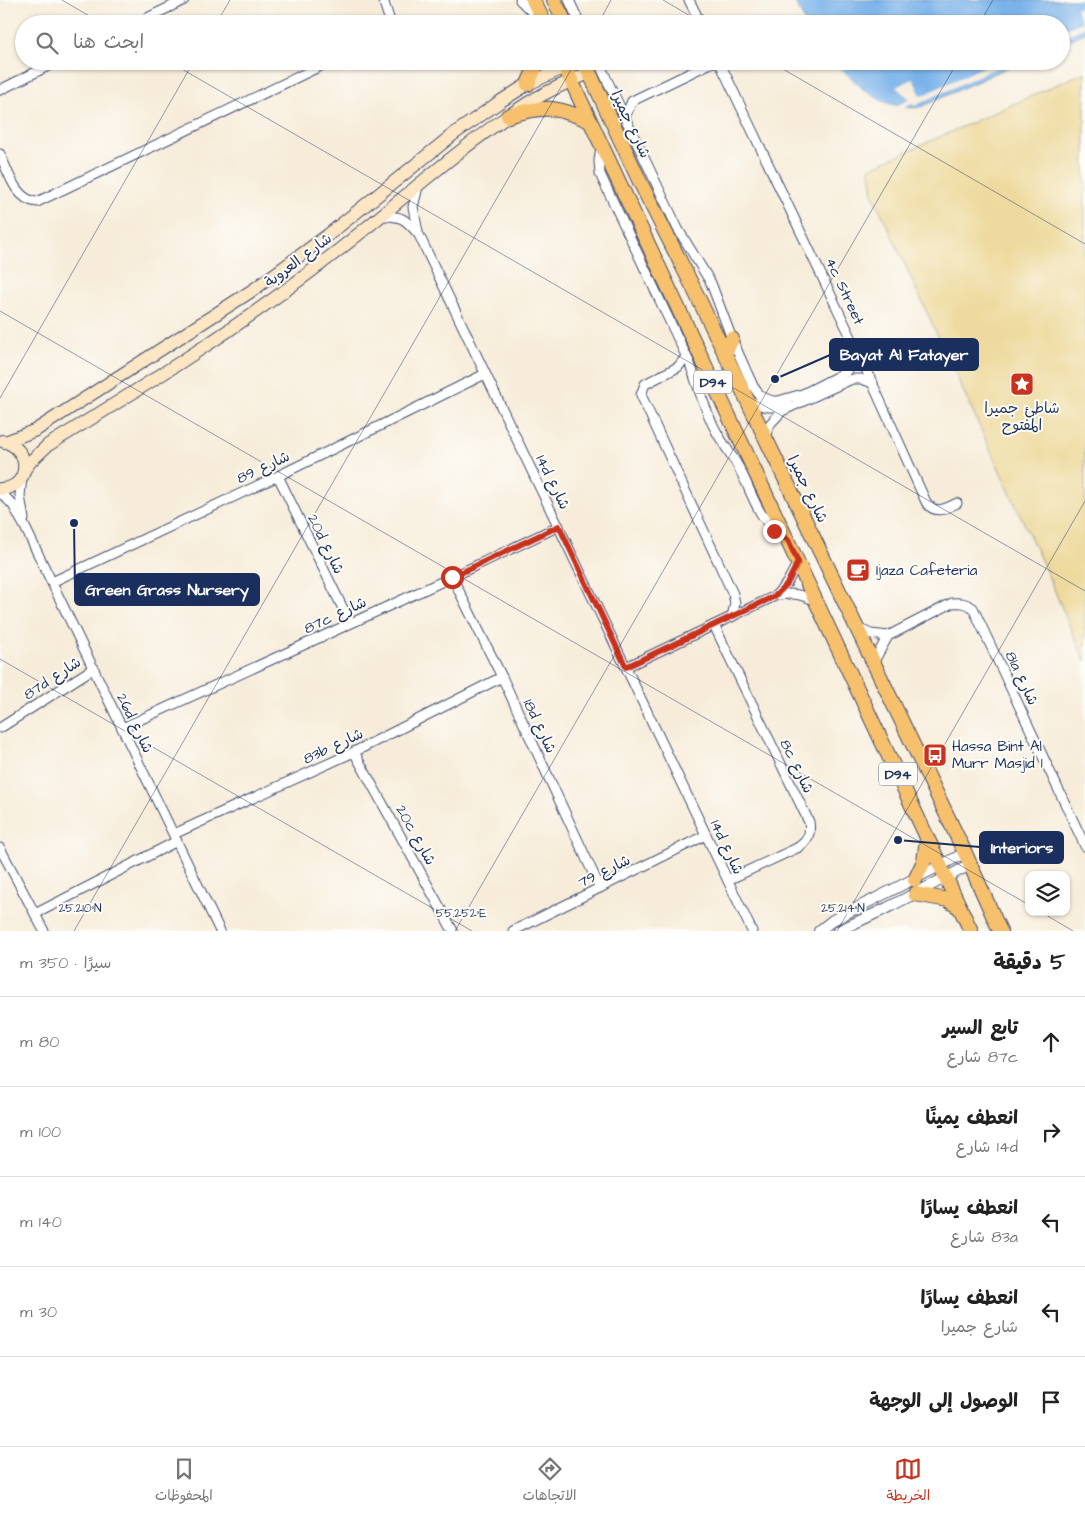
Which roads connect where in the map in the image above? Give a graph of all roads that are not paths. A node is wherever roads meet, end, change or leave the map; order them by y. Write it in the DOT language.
graph roads {
  1 [pos="184,0"];
  2 [pos="383,0"];
  3 [pos="520,0"];
  4 [pos="533,0"];
  5 [pos="554,0"];
  6 [pos="569,0"];
  7 [pos="689,0"];
  8 [pos="154,15"];
  9 [pos="388,15"];
  10 [pos="535,15"];
  11 [pos="540,15"];
  12 [pos="562,15"];
  13 [pos="576,15"];
  14 [pos="696,15"];
  15 [pos="40,70"];
  16 [pos="312,70"];
  17 [pos="534,70"];
  18 [pos="553,70"];
  19 [pos="566,70"];
  20 [pos="583,70"];
  21 [pos="587,70"];
  22 [pos="602,70"];
  23 [pos="696,70"];
  24 [pos="723,70"];
  25 [pos="571,81"];
  26 [pos="528,84"];
  27 [pos="0,90"];
  28 [pos="614,94"];
  29 [pos="632,101"];
  30 [pos="508,116"];
  31 [pos="625,117"];
  32 [pos="590,121"];
  33 [pos="602,146"];
  34 [pos="0,154"];
  35 [pos="419,183"];
  36 [pos="379,216"];
  37 [pos="418,235"];
  38 [pos="732,339"];
  39 [pos="725,353"];
  40 [pos="860,356"];
  41 [pos="686,357"];
  42 [pos="485,374"];
  43 [pos="873,383"];
  44 [pos="806,393"];
  45 [pos="746,399"];
  46 [pos="766,439"];
  47 [pos="2,441"];
  48 [pos="23,474"];
  49 [pos="278,476"];
  50 [pos="0,491"];
  51 [pos="957,503"];
  52 [pos="559,526"];
  53 [pos="25,527"];
  54 [pos="788,540"];
  55 [pos="798,562"];
  56 [pos="452,577"];
  57 [pos="52,582"];
  58 [pos="775,596"];
  59 [pos="817,602"];
  60 [pos="732,617"];
  61 [pos="350,623"];
  62 [pos="714,625"];
  63 [pos="856,628"];
  64 [pos="888,636"];
  65 [pos="873,663"];
  66 [pos="626,667"];
  67 [pos="94,668"];
  68 [pos="502,676"];
  69 [pos="0,728"];
  70 [pos="122,728"];
  71 [pos="354,752"];
  72 [pos="706,835"];
  73 [pos="176,838"];
  74 [pos="927,838"];
  75 [pos="1085,846"];
  76 [pos="0,848"];
  77 [pos="967,859"];
  78 [pos="943,872"];
  79 [pos="728,880"];
  80 [pos="915,887"];
  81 [pos="600,888"];
  82 [pos="960,908"];
  83 [pos="35,914"];
  84 [pos="44,931"];
  85 [pos="220,931"];
  86 [pos="453,931"];
  87 [pos="513,931"];
  88 [pos="752,931"];
  89 [pos="819,931"];
  90 [pos="838,931"];
  91 [pos="971,931"];
  92 [pos="1000,931"];
  1 -- 8 [label="street"];
  2 -- 9 [label="street"];
  3 -- 10 [label="street"];
  4 -- 11 [label="main road"];
  5 -- 12 [label="main road"];
  6 -- 13 [label="street"];
  7 -- 14 [label="street"];
  15 -- 27 [label="street"];
  16 -- 34 [label="street"];
  17 -- 26 [label="main road"];
  18 -- 26 [label="main road, شارع العروبة"];
  19 -- 25 [label="main road, D94"];
  20 -- 25 [label="main road, شارع العروبة"];
  21 -- 39 [label="main road, شارع جميرا / D94"];
  22 -- 28 [label="street"];
  23 -- 29 [label="street"];
  24 -- 40 [label="street, 4c Street"];
  25 -- 30 [label="main road, شارع العروبة"];
  25 -- 32 [label="main road, D94"];
  26 -- 47 [label="main road, شارع العروبة"];
  28 -- 29 [label="street"];
  28 -- 31 [label="street"];
  29 -- 31 [label="street"];
  30 -- 32 [label="main road"];
  30 -- 35 [label="main road, شارع العروبة"];
  31 -- 38 [label="street"];
  32 -- 33 [label="main road, D94"];
  33 -- 41 [label="street"];
  33 -- 54 [label="main road, D94"];
  35 -- 36 [label="main road, شارع العروبة"];
  35 -- 37 [label="street, 14d شارع"];
  36 -- 37 [label="street, 14d شارع"];
  36 -- 48 [label="main road, شارع العروبة"];
  37 -- 42 [label="street, 14d شارع"];
  38 -- 39 [label="main road"];
  38 -- 44 [label="street"];
  39 -- 45 [label="main road, شارع جميرا / D94"];
  40 -- 43 [label="street, 4c Street"];
  40 -- 44 [label="street"];
  41 -- 54 [label="street"];
  41 -- 60 [label="street"];
  42 -- 49 [label="street, شارع 89"];
  42 -- 52 [label="street, 14d شارع"];
  43 -- 46 [label="street"];
  43 -- 51 [label="street, 4c Street"];
  44 -- 45 [label="street"];
  45 -- 46 [label="main road, شارع جميرا / D94"];
  46 -- 63 [label="main road, شارع جميرا / D94"];
  47 -- 48 [label="main road"];
  48 -- 50 [label="main road, شارع العروبة"];
  48 -- 53 [label="street, 26d شارع"];
  49 -- 57 [label="street, شارع 89"];
  49 -- 61 [label="street, 20d شارع"];
  50 -- 53 [label="street, 26d شارع"];
  52 -- 56 [label="street, 87c شارع"];
  52 -- 66 [label="street, 14d شارع"];
  53 -- 57 [label="street, 26d شارع"];
  54 -- 55 [label="main road, D94"];
  55 -- 58 [label="street"];
  55 -- 59 [label="main road, D94"];
  56 -- 61 [label="street, 87c شارع"];
  56 -- 68 [label="street, 18d شارع"];
  57 -- 67 [label="street, 26d شارع"];
  58 -- 59 [label="street"];
  58 -- 60 [label="street"];
  59 -- 74 [label="main road, D94"];
  60 -- 62 [label="street"];
  61 -- 70 [label="street, 87c شارع"];
  62 -- 66 [label="street"];
  62 -- 79 [label="street, 8c شارع"];
  63 -- 64 [label="street"];
  63 -- 65 [label="main road, شارع جميرا / D94"];
  64 -- 65 [label="street"];
  64 -- 75 [label="street, 81a شارع"];
  65 -- 77 [label="main road, شارع جميرا / D94"];
  66 -- 72 [label="street, 14d شارع"];
  67 -- 69 [label="street, 87d شارع"];
  67 -- 70 [label="street, 26d شارع"];
  68 -- 71 [label="street, 83b شارع"];
  68 -- 81 [label="street, 18d شارع"];
  70 -- 73 [label="street, 26d شارع"];
  71 -- 73 [label="street, 83b شارع"];
  71 -- 86 [label="street, 20c شارع"];
  72 -- 79 [label="street, 14d شارع"];
  72 -- 81 [label="street, شارع 79"];
  73 -- 83 [label="street, 83b شارع"];
  73 -- 85 [label="street, 26d شارع"];
  74 -- 78 [label="main road, D94"];
  74 -- 80 [label="main road"];
  76 -- 83 [label="street"];
  77 -- 78 [label="street"];
  77 -- 92 [label="main road, شارع جميرا / D94"];
  78 -- 80 [label="street"];
  78 -- 82 [label="main road, D94"];
  79 -- 88 [label="street, 14d شارع"];
  80 -- 82 [label="main road"];
  80 -- 89 [label="street"];
  80 -- 90 [label="street"];
  81 -- 87 [label="street, شارع 79"];
  82 -- 91 [label="main road, D94"];
  83 -- 84 [label="street"];
}
